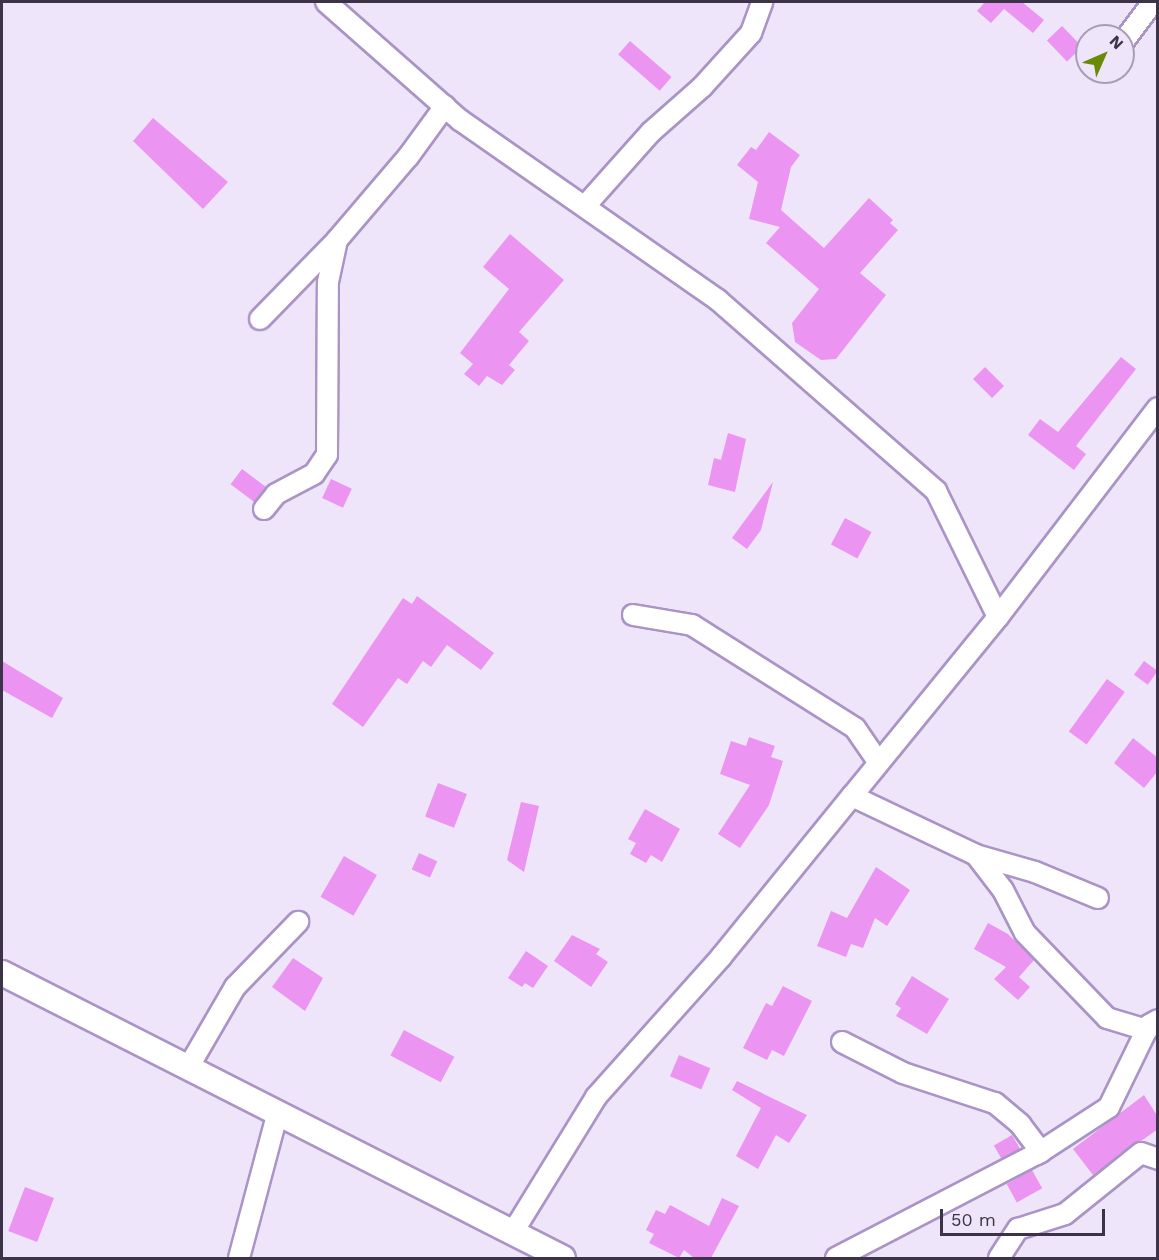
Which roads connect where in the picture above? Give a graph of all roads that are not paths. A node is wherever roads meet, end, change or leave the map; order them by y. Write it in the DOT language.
graph roads {
  1 [pos="326,2"];
  2 [pos="762,2"];
  3 [pos="1153,2"];
  4 [pos="1135,26"];
  5 [pos="445,106"];
  6 [pos="585,206"];
  7 [pos="337,240"];
  8 [pos="260,319"];
  9 [pos="1158,408"];
  10 [pos="1152,430"];
  11 [pos="264,509"];
  12 [pos="633,615"];
  13 [pos="998,617"];
  14 [pos="879,763"];
  15 [pos="852,796"];
  16 [pos="976,855"];
  17 [pos="1098,898"];
  18 [pos="298,922"];
  19 [pos="2,973"];
  20 [pos="1152,1025"];
  21 [pos="842,1042"];
  22 [pos="188,1068"];
  23 [pos="277,1115"];
  24 [pos="1041,1152"];
  25 [pos="1158,1159"];
  26 [pos="513,1232"];
  27 [pos="238,1258"];
  28 [pos="563,1258"];
  29 [pos="836,1258"];
  30 [pos="999,1258"];
  1 -- 5 [label="street"];
  2 -- 6 [label="street"];
  3 -- 4 [label="street"];
  5 -- 6 [label="street"];
  5 -- 7 [label="street"];
  6 -- 13 [label="street"];
  7 -- 8 [label="street"];
  7 -- 11 [label="street"];
  9 -- 10 [label="street"];
  10 -- 13 [label="street"];
  12 -- 14 [label="street"];
  13 -- 14 [label="street"];
  14 -- 15 [label="street"];
  15 -- 16 [label="street"];
  15 -- 26 [label="street"];
  16 -- 17 [label="street"];
  16 -- 20 [label="street"];
  18 -- 22 [label="street"];
  19 -- 22 [label="street"];
  20 -- 24 [label="street"];
  21 -- 24 [label="street"];
  22 -- 23 [label="street"];
  23 -- 26 [label="street"];
  23 -- 27 [label="street"];
  24 -- 29 [label="street"];
  25 -- 30 [label="street"];
  26 -- 28 [label="street"];
}
